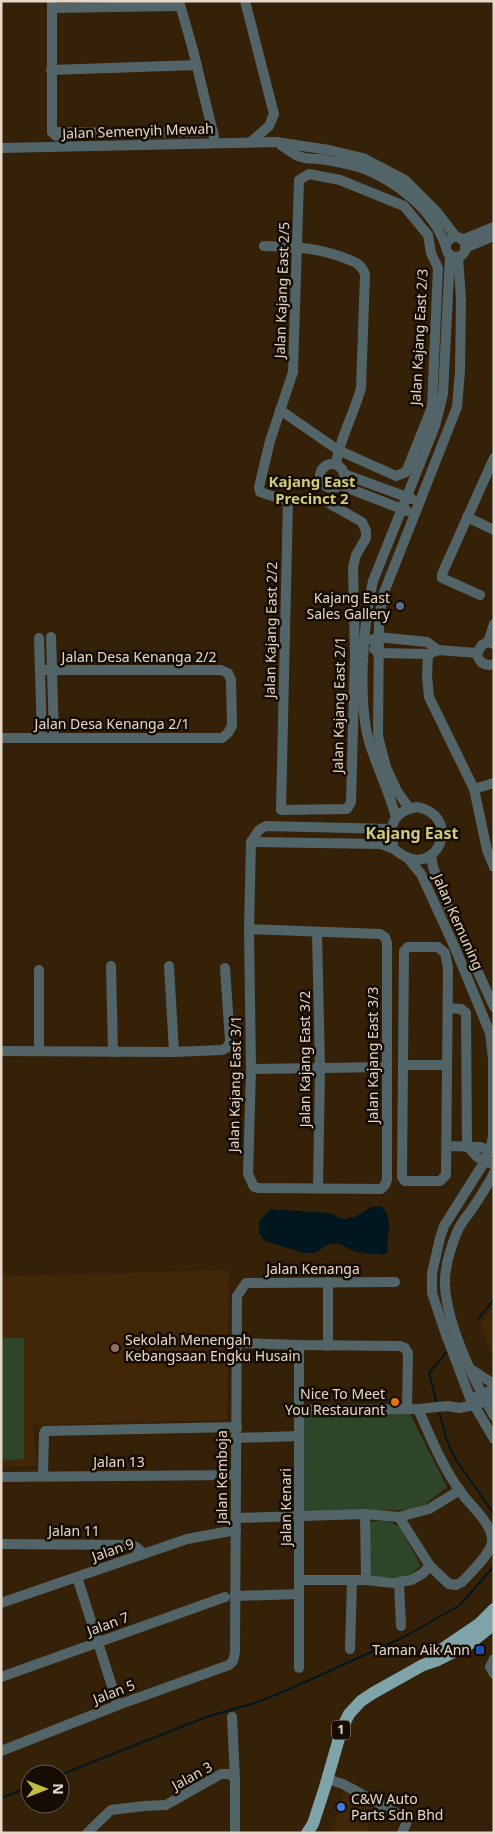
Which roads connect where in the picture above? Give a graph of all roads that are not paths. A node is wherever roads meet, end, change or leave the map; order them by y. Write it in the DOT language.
graph roads {
  1 [pos="245,1"];
  2 [pos="179,4"];
  3 [pos="52,5"];
  4 [pos="197,65"];
  5 [pos="51,70"];
  6 [pos="213,131"];
  7 [pos="52,140"];
  8 [pos="214,142"];
  9 [pos="251,142"];
  10 [pos="276,142"];
  11 [pos="1,148"];
  12 [pos="309,174"];
  13 [pos="494,226"];
  14 [pos="494,236"];
  15 [pos="461,242"];
  16 [pos="264,246"];
  17 [pos="298,247"];
  18 [pos="451,253"];
  19 [pos="280,410"];
  20 [pos="338,450"];
  21 [pos="494,458"];
  22 [pos="336,464"];
  23 [pos="344,474"];
  24 [pos="340,485"];
  25 [pos="328,487"];
  26 [pos="407,498"];
  27 [pos="323,500"];
  28 [pos="288,501"];
  29 [pos="420,502"];
  30 [pos="403,509"];
  31 [pos="415,514"];
  32 [pos="467,517"];
  33 [pos="494,530"];
  34 [pos="480,595"];
  35 [pos="494,624"];
  36 [pos="365,630"];
  37 [pos="51,637"];
  38 [pos="39,638"];
  39 [pos="374,640"];
  40 [pos="491,643"];
  41 [pos="433,652"];
  42 [pos="364,653"];
  43 [pos="378,653"];
  44 [pos="477,653"];
  45 [pos="492,664"];
  46 [pos="40,670"];
  47 [pos="52,670"];
  48 [pos="494,675"];
  49 [pos="54,737"];
  50 [pos="1,738"];
  51 [pos="42,738"];
  52 [pos="222,738"];
  53 [pos="494,783"];
  54 [pos="474,789"];
  55 [pos="409,808"];
  56 [pos="280,810"];
  57 [pos="396,817"];
  58 [pos="391,829"];
  59 [pos="251,842"];
  60 [pos="273,843"];
  61 [pos="394,849"];
  62 [pos="431,855"];
  63 [pos="407,857"];
  64 [pos="251,862"];
  65 [pos="494,867"];
  66 [pos="249,929"];
  67 [pos="317,932"];
  68 [pos="455,948"];
  69 [pos="111,966"];
  70 [pos="169,966"];
  71 [pos="225,968"];
  72 [pos="448,968"];
  73 [pos="39,970"];
  74 [pos="494,1007"];
  75 [pos="448,1008"];
  76 [pos="1,1051"];
  77 [pos="39,1051"];
  78 [pos="113,1052"];
  79 [pos="174,1052"];
  80 [pos="403,1065"];
  81 [pos="447,1065"];
  82 [pos="320,1068"];
  83 [pos="387,1068"];
  84 [pos="251,1069"];
  85 [pos="494,1136"];
  86 [pos="447,1146"];
  87 [pos="467,1146"];
  88 [pos="488,1151"];
  89 [pos="485,1161"];
  90 [pos="493,1176"];
  91 [pos="387,1180"];
  92 [pos="318,1187"];
  93 [pos="328,1282"];
  94 [pos="396,1282"];
  95 [pos="237,1296"];
  96 [pos="237,1343"];
  97 [pos="299,1345"];
  98 [pos="328,1346"];
  99 [pos="471,1370"];
  100 [pos="494,1384"];
  101 [pos="494,1389"];
  102 [pos="487,1398"];
  103 [pos="472,1402"];
  104 [pos="445,1406"];
  105 [pos="412,1408"];
  106 [pos="459,1408"];
  107 [pos="299,1410"];
  108 [pos="494,1416"];
  109 [pos="485,1424"];
  110 [pos="237,1427"];
  111 [pos="299,1436"];
  112 [pos="236,1438"];
  113 [pos="494,1439"];
  114 [pos="236,1475"];
  115 [pos="1,1476"];
  116 [pos="43,1476"];
  117 [pos="460,1490"];
  118 [pos="365,1514"];
  119 [pos="300,1516"];
  120 [pos="399,1517"];
  121 [pos="236,1518"];
  122 [pos="236,1530"];
  123 [pos="1,1544"];
  124 [pos="144,1554"];
  125 [pos="430,1566"];
  126 [pos="77,1577"];
  127 [pos="299,1580"];
  128 [pos="366,1580"];
  129 [pos="352,1581"];
  130 [pos="399,1583"];
  131 [pos="299,1594"];
  132 [pos="230,1596"];
  133 [pos="1,1603"];
  134 [pos="494,1609"];
  135 [pos="494,1624"];
  136 [pos="401,1626"];
  137 [pos="98,1642"];
  138 [pos="350,1649"];
  139 [pos="235,1658"];
  140 [pos="494,1659"];
  141 [pos="423,1665"];
  142 [pos="300,1668"];
  143 [pos="494,1674"];
  144 [pos="1,1677"];
  145 [pos="118,1705"];
  146 [pos="232,1717"];
  147 [pos="1,1751"];
  148 [pos="235,1779"];
  149 [pos="327,1779"];
  150 [pos="404,1829"];
  151 [pos="313,1830"];
  152 [pos="87,1833"];
  153 [pos="235,1833"];
  1 -- 9 [label="street"];
  2 -- 3 [label="street"];
  2 -- 4 [label="street"];
  3 -- 5 [label="street"];
  4 -- 5 [label="street"];
  4 -- 6 [label="street"];
  5 -- 7 [label="street"];
  6 -- 7 [label="street"];
  6 -- 8 [label="street"];
  7 -- 8 [label="street, Jalan Semenyih Mewah"];
  7 -- 11 [label="street, Jalan Semenyih Mewah"];
  8 -- 9 [label="street, Jalan Semenyih Mewah"];
  9 -- 10 [label="street, Jalan Semenyih Mewah"];
  10 -- 15 [label="street, Jalan Semenyih Mewah"];
  10 -- 18 [label="street"];
  12 -- 17 [label="street, Jalan Kajang East 2/5"];
  12 -- 20 [label="street, Jalan Kajang East 2/3"];
  13 -- 15 [label="street"];
  14 -- 15 [label="street"];
  15 -- 18 [label="street"];
  15 -- 18 [label="street"];
  16 -- 17 [label="street"];
  17 -- 19 [label="street, Jalan Kajang East 2/5"];
  17 -- 20 [label="street"];
  18 -- 26 [label="street"];
  18 -- 29 [label="street"];
  19 -- 20 [label="street"];
  19 -- 28 [label="street, Jalan Kajang East 2/5"];
  20 -- 22 [label="street"];
  21 -- 32 [label="street"];
  22 -- 23 [label="street"];
  22 -- 25 [label="street"];
  23 -- 24 [label="street"];
  23 -- 26 [label="street"];
  24 -- 25 [label="street"];
  24 -- 30 [label="street"];
  25 -- 27 [label="street"];
  26 -- 29 [label="street"];
  26 -- 30 [label="street"];
  27 -- 28 [label="street"];
  27 -- 56 [label="street, Jalan Kajang East 2/1"];
  28 -- 56 [label="street, Jalan Kajang East 2/2"];
  29 -- 31 [label="street"];
  30 -- 31 [label="street"];
  30 -- 36 [label="street"];
  31 -- 39 [label="street"];
  32 -- 33 [label="street"];
  32 -- 34 [label="street"];
  35 -- 40 [label="street"];
  36 -- 39 [label="street"];
  36 -- 42 [label="street"];
  37 -- 47 [label="street"];
  38 -- 46 [label="street"];
  39 -- 41 [label="street"];
  39 -- 42 [label="street"];
  39 -- 43 [label="street"];
  40 -- 44 [label="street"];
  41 -- 43 [label="street"];
  41 -- 44 [label="street"];
  41 -- 54 [label="street"];
  42 -- 57 [label="street"];
  43 -- 55 [label="street"];
  44 -- 45 [label="street"];
  45 -- 48 [label="street"];
  46 -- 47 [label="street, Jalan Desa Kenanga 2/2"];
  46 -- 51 [label="street"];
  47 -- 49 [label="street"];
  47 -- 52 [label="street, Jalan Desa Kenanga 2/2"];
  49 -- 51 [label="street, Jalan Desa Kenanga 2/1"];
  49 -- 52 [label="street, Jalan Desa Kenanga 2/1"];
  50 -- 51 [label="street, Jalan Desa Kenanga 2/1"];
  53 -- 54 [label="street"];
  54 -- 65 [label="street"];
  55 -- 57 [label="street"];
  55 -- 62 [label="street"];
  57 -- 58 [label="street"];
  58 -- 59 [label="street"];
  58 -- 61 [label="street"];
  59 -- 60 [label="street"];
  59 -- 64 [label="street, Jalan Kajang East 3/1"];
  60 -- 61 [label="street"];
  60 -- 64 [label="street"];
  61 -- 63 [label="street"];
  62 -- 63 [label="street"];
  62 -- 74 [label="street, Jalan Kemuning"];
  63 -- 68 [label="street, Jalan Kemuning"];
  64 -- 66 [label="street, Jalan Kajang East 3/1"];
  66 -- 67 [label="street"];
  66 -- 84 [label="street, Jalan Kajang East 3/1"];
  67 -- 82 [label="street, Jalan Kajang East 3/2"];
  67 -- 83 [label="street, Jalan Kajang East 3/3"];
  68 -- 72 [label="street"];
  68 -- 85 [label="street, Jalan Kemuning"];
  69 -- 78 [label="street"];
  70 -- 79 [label="street"];
  71 -- 79 [label="street"];
  72 -- 75 [label="street"];
  72 -- 80 [label="street"];
  73 -- 77 [label="street"];
  75 -- 81 [label="street"];
  75 -- 87 [label="street"];
  76 -- 77 [label="street"];
  77 -- 78 [label="street"];
  78 -- 79 [label="street"];
  80 -- 81 [label="street"];
  80 -- 86 [label="street"];
  81 -- 86 [label="street"];
  82 -- 83 [label="street"];
  82 -- 84 [label="street"];
  82 -- 92 [label="street, Jalan Kajang East 3/2"];
  83 -- 91 [label="street, Jalan Kajang East 3/3"];
  84 -- 92 [label="street, Jalan Kajang East 3/1"];
  85 -- 88 [label="street, Jalan Kemuning"];
  86 -- 87 [label="street"];
  87 -- 88 [label="street"];
  87 -- 89 [label="street"];
  88 -- 89 [label="street, Jalan Kemuning"];
  89 -- 103 [label="street, Jalan Kemuning"];
  90 -- 99 [label="street"];
  91 -- 92 [label="street, Jalan Kajang East 3/1"];
  93 -- 94 [label="street, Jalan Kenanga"];
  93 -- 95 [label="street, Jalan Kenanga"];
  93 -- 98 [label="street"];
  95 -- 96 [label="street, Jalan Kemboja"];
  96 -- 97 [label="street"];
  96 -- 110 [label="street, Jalan Kemboja"];
  97 -- 98 [label="street"];
  97 -- 107 [label="street, Jalan Kenari"];
  98 -- 105 [label="street"];
  99 -- 100 [label="street"];
  99 -- 102 [label="street"];
  101 -- 102 [label="street"];
  102 -- 103 [label="street"];
  102 -- 108 [label="street"];
  103 -- 104 [label="street"];
  103 -- 106 [label="street"];
  103 -- 109 [label="street, Jalan Kemuning"];
  104 -- 105 [label="street"];
  104 -- 106 [label="street"];
  105 -- 107 [label="street"];
  105 -- 117 [label="street"];
  106 -- 109 [label="street"];
  107 -- 111 [label="street, Jalan Kenari"];
  109 -- 113 [label="street, Jalan Kemuning"];
  110 -- 112 [label="street, Jalan Kemboja"];
  110 -- 116 [label="street"];
  111 -- 112 [label="street"];
  111 -- 119 [label="street, Jalan Kenari"];
  112 -- 114 [label="street, Jalan Kemboja"];
  114 -- 116 [label="street, Jalan 13"];
  114 -- 121 [label="street, Jalan Kemboja"];
  115 -- 116 [label="street, Jalan 13"];
  117 -- 120 [label="street"];
  117 -- 125 [label="street"];
  118 -- 119 [label="street"];
  118 -- 120 [label="street"];
  118 -- 128 [label="street"];
  119 -- 121 [label="street"];
  119 -- 127 [label="street, Jalan Kenari"];
  120 -- 125 [label="street"];
  121 -- 122 [label="street, Jalan Kemboja"];
  122 -- 124 [label="street, Jalan 9"];
  122 -- 132 [label="street, Jalan Kemboja"];
  123 -- 124 [label="street, Jalan 11"];
  124 -- 126 [label="street, Jalan 9"];
  125 -- 130 [label="street"];
  126 -- 133 [label="street, Jalan 9"];
  126 -- 137 [label="street"];
  127 -- 129 [label="street"];
  127 -- 131 [label="street, Jalan Kenari"];
  128 -- 129 [label="street"];
  128 -- 130 [label="street"];
  129 -- 138 [label="street"];
  130 -- 136 [label="street"];
  131 -- 132 [label="street, Jalan 7"];
  131 -- 142 [label="street, Jalan Kenari"];
  132 -- 137 [label="street, Jalan 7"];
  132 -- 139 [label="street, Jalan Kemboja"];
  134 -- 141 [label="main road, 1"];
  135 -- 141 [label="main road, 1"];
  137 -- 144 [label="street, Jalan 7"];
  137 -- 145 [label="street"];
  139 -- 145 [label="street, Jalan 5"];
  140 -- 143 [label="street"];
  141 -- 149 [label="main road, 1"];
  145 -- 147 [label="street, Jalan 5"];
  146 -- 148 [label="street"];
  148 -- 152 [label="street, Jalan 3"];
  148 -- 153 [label="street"];
  149 -- 150 [label="street"];
  149 -- 151 [label="main road, 1"];
}
